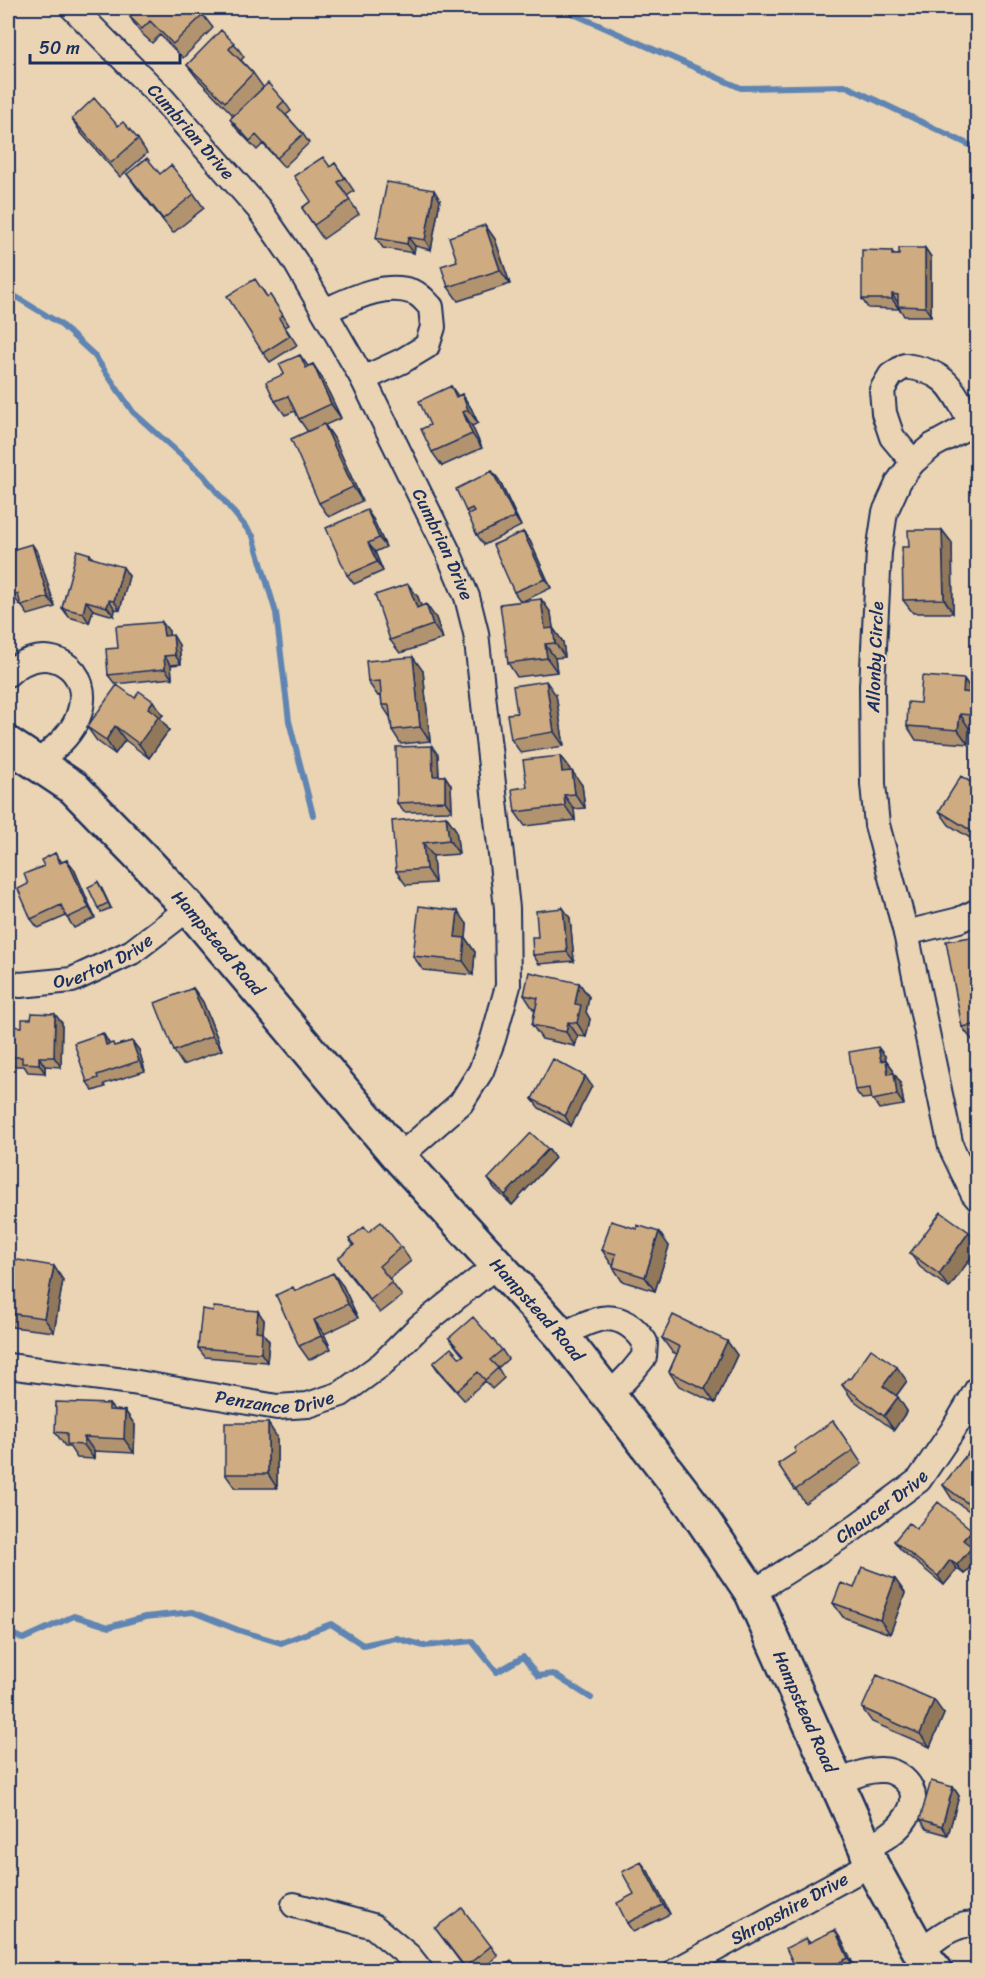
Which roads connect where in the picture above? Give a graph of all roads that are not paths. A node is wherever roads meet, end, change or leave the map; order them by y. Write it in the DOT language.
graph roads {
  1 [pos="73,8"];
  2 [pos="324,311"];
  3 [pos="363,379"];
  4 [pos="975,424"];
  5 [pos="913,462"];
  6 [pos="8,674"];
  7 [pos="8,744"];
  8 [pos="39,763"];
  9 [pos="189,908"];
  10 [pos="978,911"];
  11 [pos="906,933"];
  12 [pos="8,983"];
  13 [pos="399,1157"];
  14 [pos="978,1199"];
  15 [pos="498,1264"];
  16 [pos="562,1336"];
  17 [pos="8,1366"];
  18 [pos="978,1388"];
  19 [pos="609,1396"];
  20 [pos="752,1593"];
  21 [pos="837,1783"];
  22 [pos="868,1856"];
  23 [pos="294,1905"];
  24 [pos="978,1925"];
  25 [pos="928,1961"];
  26 [pos="420,1971"];
  27 [pos="677,1971"];
  1 -- 2 [label="street, Cumbrian Drive"];
  2 -- 3 [label="street, Cumbrian Drive"];
  2 -- 3 [label="street"];
  3 -- 13 [label="street, Cumbrian Drive"];
  4 -- 5 [label="street, Allonby Circle"];
  4 -- 5 [label="street"];
  5 -- 11 [label="street, Allonby Circle"];
  6 -- 8 [label="street"];
  7 -- 8 [label="street, Hampstead Road"];
  8 -- 9 [label="street, Hampstead Road"];
  9 -- 12 [label="street, Overton Drive"];
  9 -- 13 [label="street, Hampstead Road"];
  10 -- 11 [label="street"];
  11 -- 14 [label="street, Allonby Circle"];
  13 -- 15 [label="street, Hampstead Road"];
  15 -- 16 [label="street, Hampstead Road"];
  15 -- 17 [label="street, Penzance Drive"];
  16 -- 19 [label="street, Hampstead Road"];
  16 -- 19 [label="street"];
  18 -- 20 [label="street, Chaucer Drive"];
  19 -- 20 [label="street, Hampstead Road"];
  20 -- 21 [label="street, Hampstead Road"];
  21 -- 22 [label="street, Hampstead Road"];
  21 -- 22 [label="street, Shropshire Drive"];
  22 -- 25 [label="street, Hampstead Road"];
  22 -- 27 [label="street, Shropshire Drive"];
  23 -- 26 [label="street"];
  24 -- 25 [label="street"];
}
